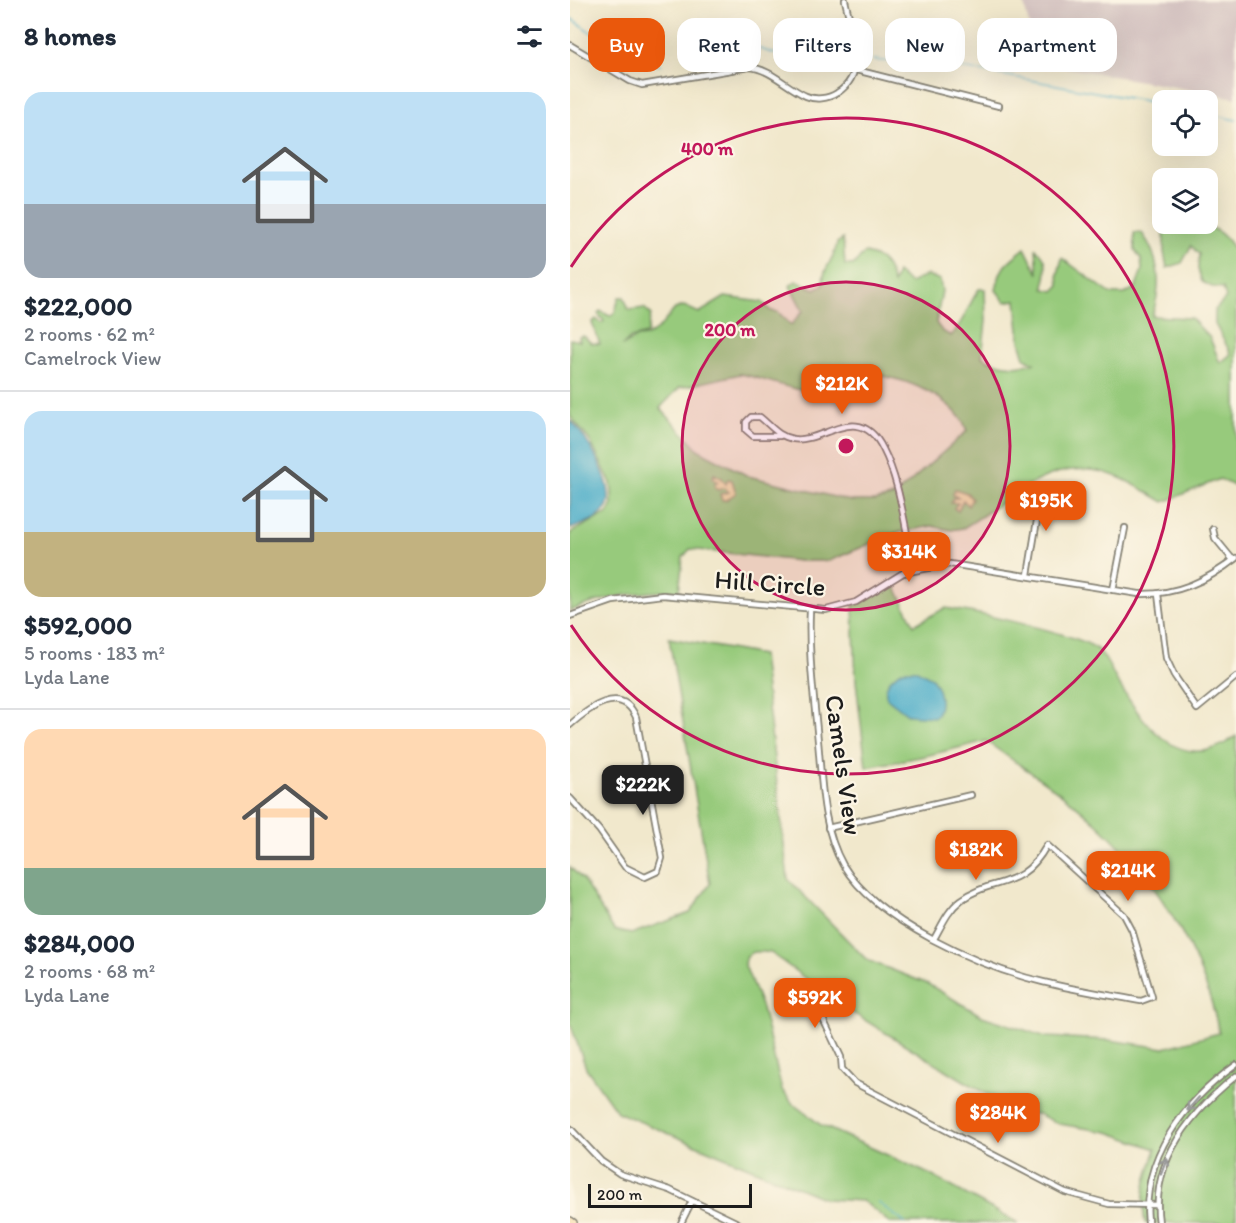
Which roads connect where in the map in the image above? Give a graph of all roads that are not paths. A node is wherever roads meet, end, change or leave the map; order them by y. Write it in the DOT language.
graph roads {
  1 [pos="845,0"];
  2 [pos="849,18"];
  3 [pos="570,45"];
  4 [pos="855,72"];
  5 [pos="864,72"];
  6 [pos="999,106"];
  7 [pos="780,436"];
  8 [pos="1036,492"];
  9 [pos="1125,528"];
  10 [pos="1213,529"];
  11 [pos="1234,559"];
  12 [pos="915,569"];
  13 [pos="1028,575"];
  14 [pos="1113,590"];
  15 [pos="1158,594"];
  16 [pos="810,610"];
  17 [pos="570,616"];
  18 [pos="1236,677"];
  19 [pos="570,725"];
  20 [pos="971,795"];
  21 [pos="570,798"];
  22 [pos="828,828"];
  23 [pos="934,939"];
  24 [pos="807,985"];
  25 [pos="1236,1065"];
  26 [pos="1236,1076"];
  27 [pos="570,1128"];
  28 [pos="692,1200"];
  29 [pos="1147,1205"];
  30 [pos="1157,1205"];
  31 [pos="681,1223"];
  32 [pos="738,1223"];
  33 [pos="1148,1223"];
  34 [pos="1159,1223"];
  1 -- 2 [label="street"];
  3 -- 4 [label="street"];
  5 -- 6 [label="street"];
  7 -- 7 [label="street"];
  7 -- 12 [label="street"];
  8 -- 13 [label="street"];
  9 -- 14 [label="street"];
  10 -- 11 [label="street"];
  11 -- 15 [label="street, Hill Circle"];
  12 -- 13 [label="street, Hill Circle"];
  12 -- 16 [label="street, Hill Circle"];
  13 -- 14 [label="street, Hill Circle"];
  14 -- 15 [label="street, Hill Circle"];
  15 -- 18 [label="street"];
  16 -- 17 [label="street, Hill Circle"];
  16 -- 22 [label="street, Camels View"];
  19 -- 21 [label="street"];
  20 -- 22 [label="street"];
  22 -- 23 [label="street, Camels View"];
  23 -- 23 [label="street, Camels View"];
  24 -- 29 [label="street"];
  25 -- 29 [label="street, one-way"];
  30 -- 26 [label="street, one-way"];
  27 -- 28 [label="street"];
  28 -- 31 [label="street"];
  28 -- 32 [label="street"];
  29 -- 30 [label="street"];
  29 -- 33 [label="street"];
  30 -- 34 [label="street"];
}
